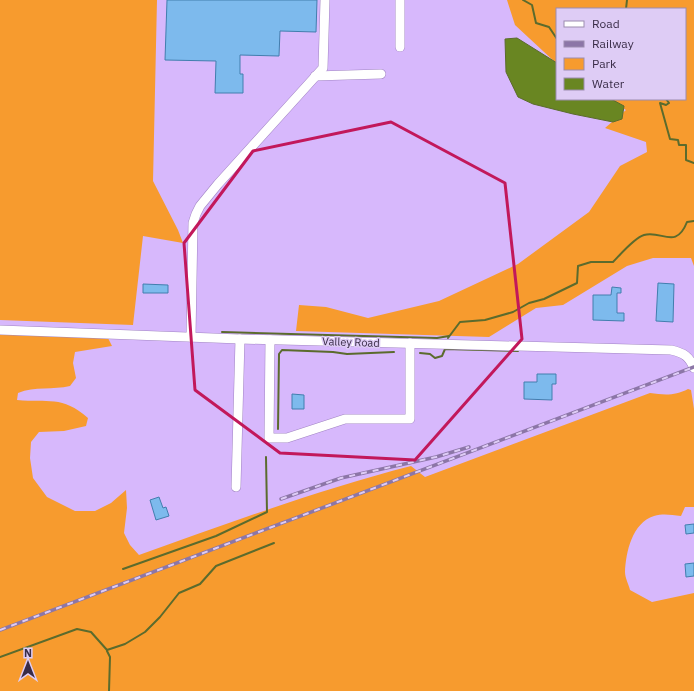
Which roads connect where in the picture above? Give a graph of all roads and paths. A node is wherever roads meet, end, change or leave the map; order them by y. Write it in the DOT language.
graph roads {
  1 [pos="325,0"];
  2 [pos="400,0"];
  3 [pos="400,47"];
  4 [pos="381,74"];
  5 [pos="315,76"];
  6 [pos="0,330"];
  7 [pos="191,337"];
  8 [pos="240,339"];
  9 [pos="270,340"];
  10 [pos="410,344"];
  11 [pos="693,361"];
  12 [pos="236,486"];
  1 -- 5 [label="street"];
  2 -- 3 [label="street"];
  4 -- 5 [label="street"];
  5 -- 7 [label="street"];
  6 -- 7 [label="street, Valley Road"];
  7 -- 8 [label="street, Valley Road"];
  8 -- 9 [label="street, Valley Road"];
  8 -- 12 [label="street"];
  9 -- 10 [label="street, Valley Road"];
  9 -- 10 [label="street"];
  10 -- 11 [label="street, Valley Road"];
}
